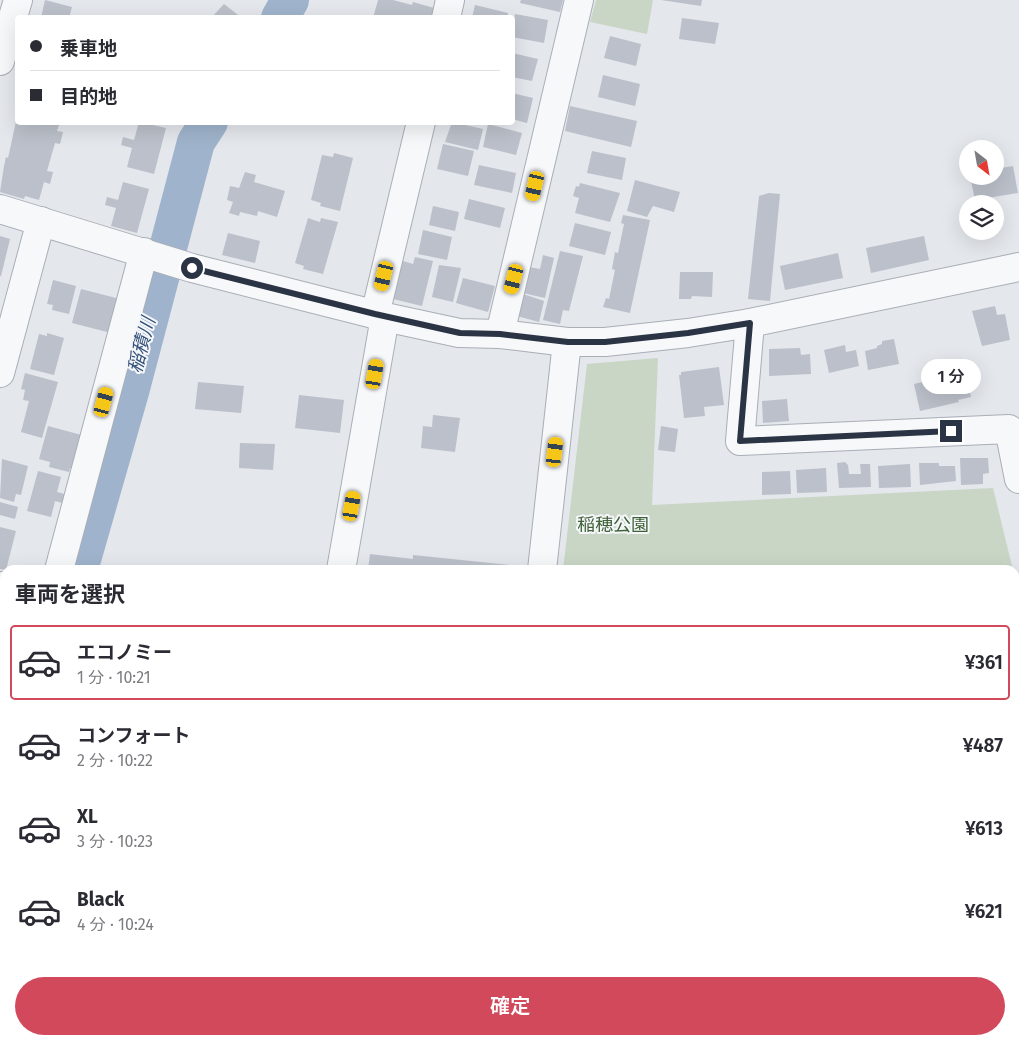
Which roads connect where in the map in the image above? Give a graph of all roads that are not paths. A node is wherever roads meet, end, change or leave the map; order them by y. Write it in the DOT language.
graph roads {
  1 [pos="18,0"];
  2 [pos="450,0"];
  3 [pos="579,0"];
  4 [pos="447,15"];
  5 [pos="0,61"];
  6 [pos="420,125"];
  7 [pos="0,209"];
  8 [pos="41,221"];
  9 [pos="148,254"];
  10 [pos="1019,266"];
  11 [pos="380,316"];
  12 [pos="750,323"];
  13 [pos="5,331"];
  14 [pos="500,334"];
  15 [pos="568,342"];
  16 [pos="0,373"];
  17 [pos="1019,479"];
  18 [pos="60,565"];
  19 [pos="342,565"];
  20 [pos="543,565"];
  1 -- 5 [label="street"];
  2 -- 4 [label="street"];
  3 -- 14 [label="street"];
  6 -- 11 [label="street"];
  7 -- 8 [label="street"];
  8 -- 9 [label="street"];
  8 -- 13 [label="street"];
  9 -- 11 [label="street"];
  9 -- 18 [label="street"];
  10 -- 12 [label="street"];
  11 -- 14 [label="street"];
  11 -- 19 [label="street"];
  12 -- 15 [label="street"];
  12 -- 17 [label="street"];
  13 -- 16 [label="street"];
  14 -- 15 [label="street"];
  15 -- 20 [label="street"];
}
